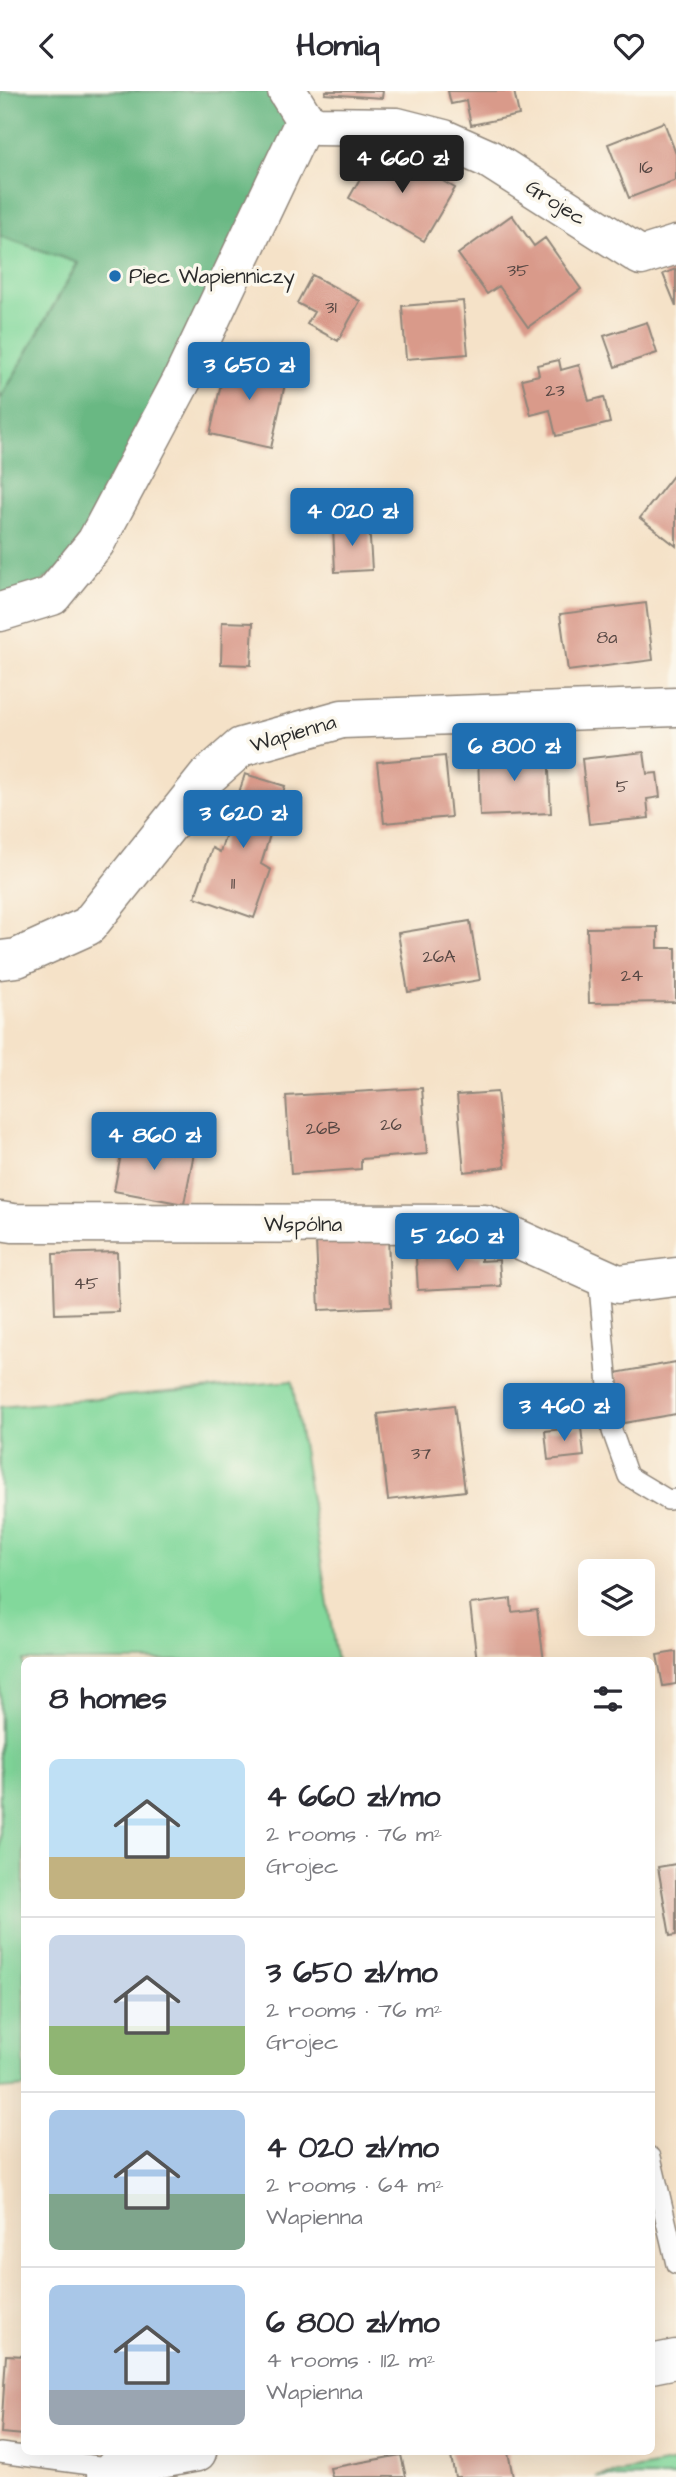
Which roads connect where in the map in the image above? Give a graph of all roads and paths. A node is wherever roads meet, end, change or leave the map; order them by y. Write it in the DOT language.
graph roads {
  1 [pos="296,105"];
  2 [pos="676,245"];
  3 [pos="0,612"];
  4 [pos="676,707"];
  5 [pos="0,960"];
  6 [pos="0,1221"];
  7 [pos="598,1275"];
  8 [pos="676,1277"];
  9 [pos="676,1499"];
  10 [pos="655,2174"];
  11 [pos="676,2264"];
  12 [pos="676,2360"];
  13 [pos="655,2363"];
  14 [pos="0,2453"];
  15 [pos="184,2455"];
  16 [pos="110,2472"];
  1 -- 2 [label="street, Grojec"];
  1 -- 3 [label="street"];
  4 -- 5 [label="street, Wapienna"];
  6 -- 7 [label="street, Wspólna"];
  7 -- 8 [label="street, Wspólna"];
  7 -- 9 [label="lane"];
  10 -- 11 [label="lane"];
  12 -- 13 [label="street"];
  14 -- 16 [label="lane"];
  15 -- 16 [label="street"];
}
